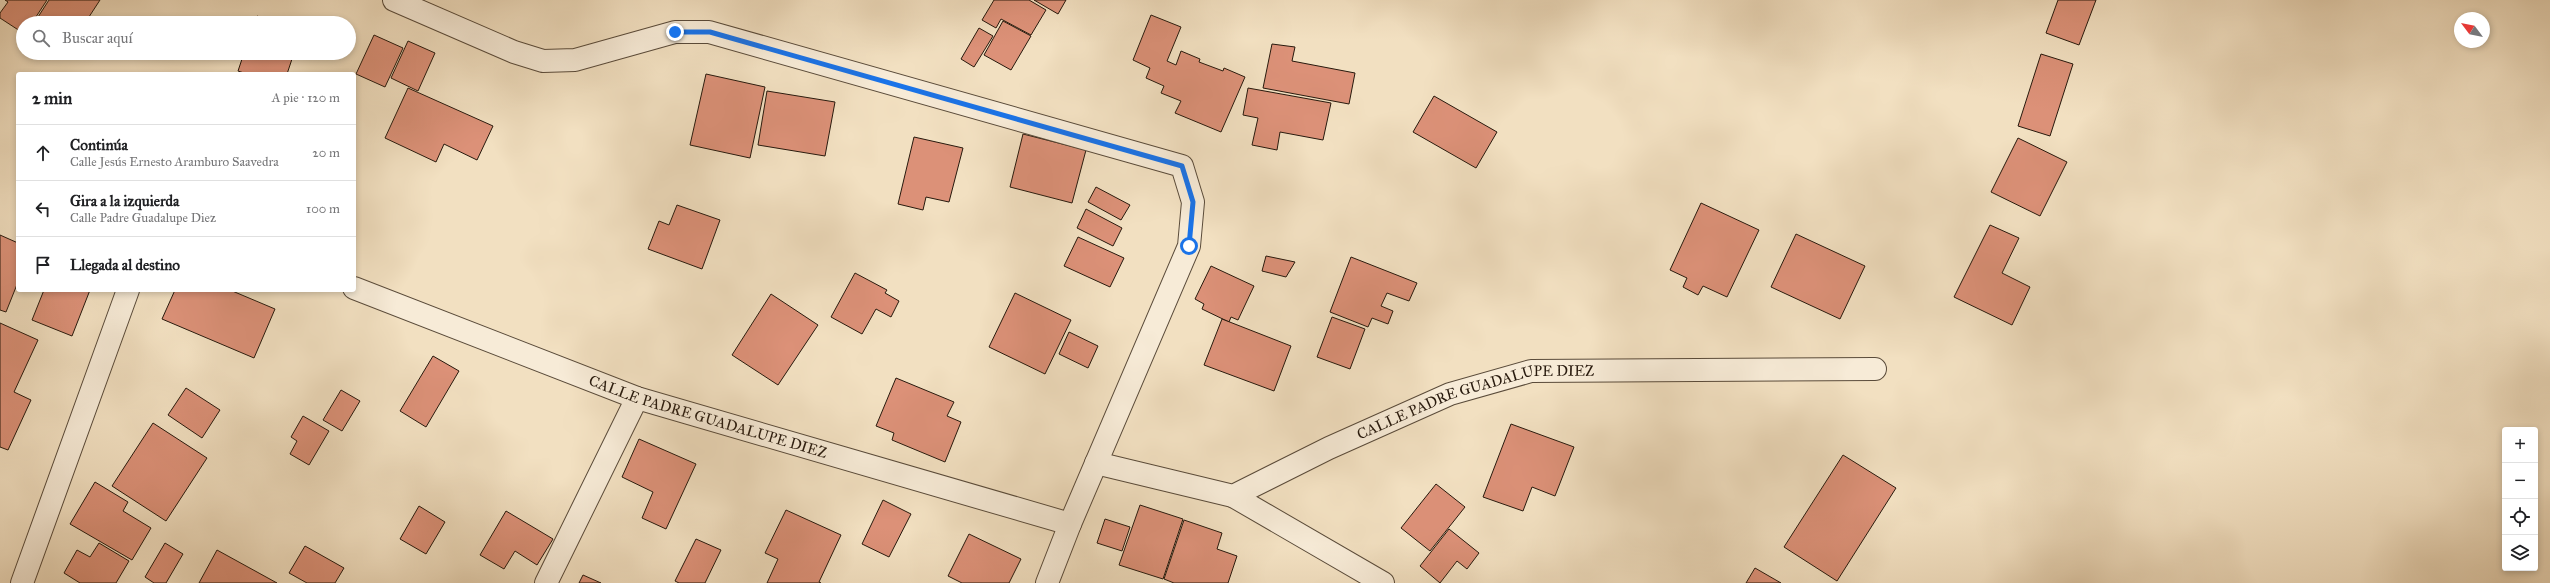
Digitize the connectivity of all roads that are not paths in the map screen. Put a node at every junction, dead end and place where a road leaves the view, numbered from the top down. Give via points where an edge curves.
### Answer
1 (394, 0) edge
2 (356, 289) edge
3 (126, 294) edge
4 (1875, 369) dead end
5 (637, 398) junction
6 (1096, 463) junction
7 (1233, 496) junction
8 (1070, 524) junction
9 (22, 583) edge
10 (546, 583) edge
11 (1047, 583) edge
12 (1382, 583) edge

1 - 6 street via 514,52 543,61 575,60 675,32 710,32 1182,166 1193,202 1189,246
2 - 5 street, CALLE PADRE GUADALUPE DIEZ
3 - 9 street
4 - 7 street, CALLE PADRE GUADALUPE DIEZ via 1531,371 1450,394 1329,448
5 - 8 street, CALLE PADRE GUADALUPE DIEZ
5 - 10 street
6 - 7 street
6 - 8 street
7 - 12 street
8 - 11 street

